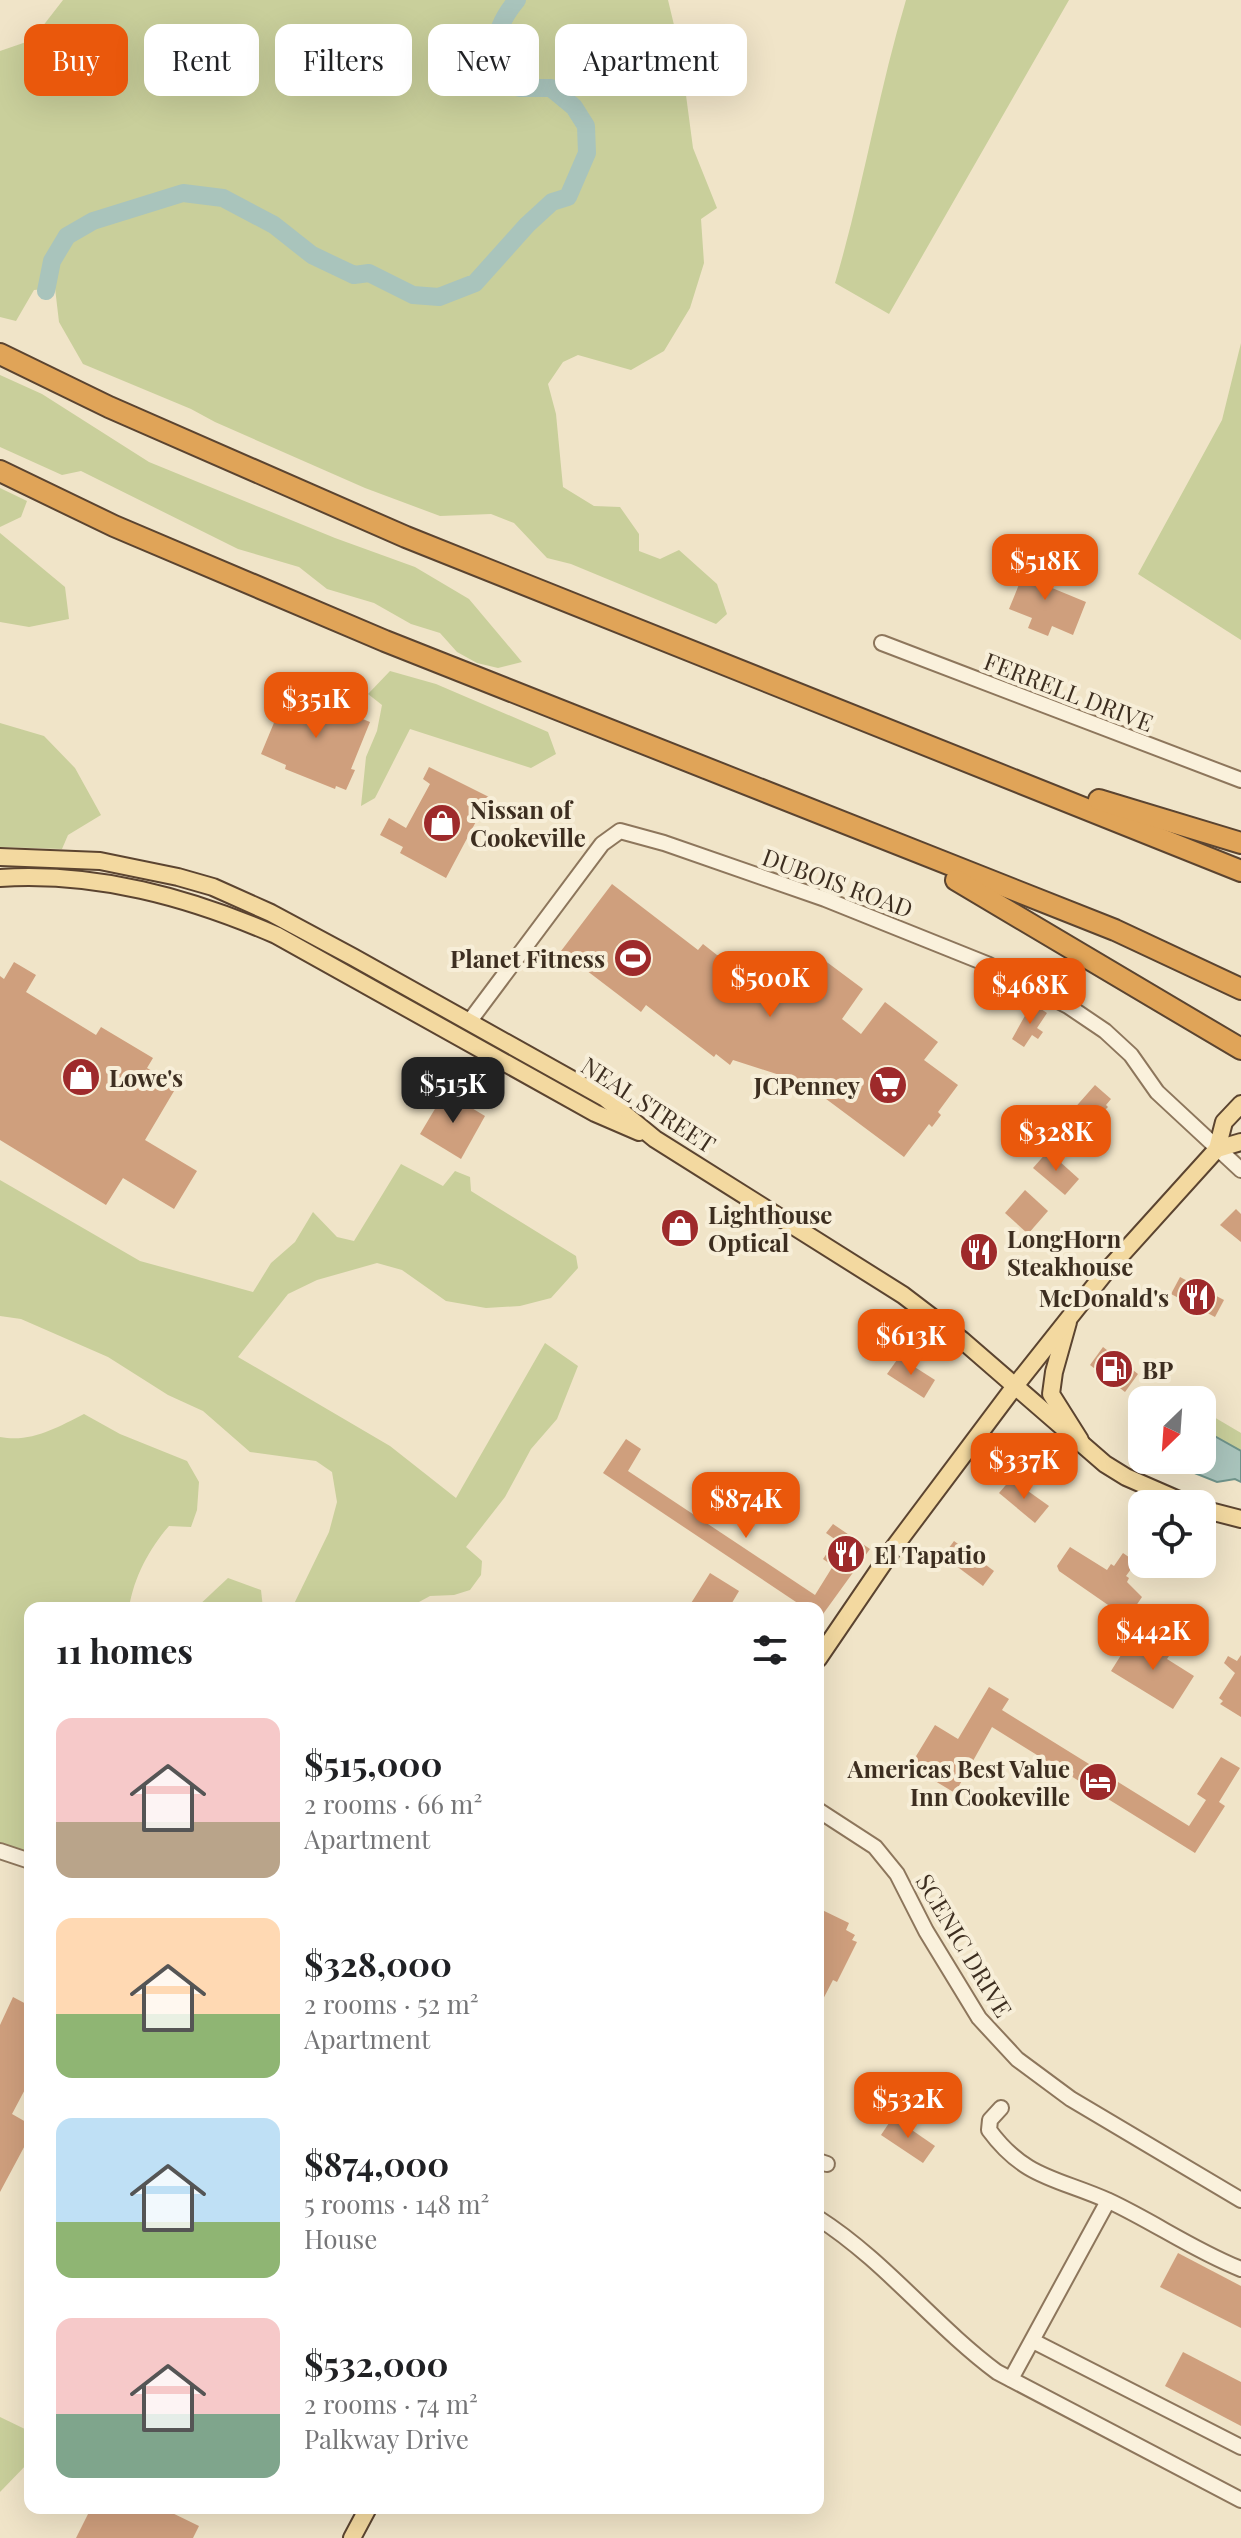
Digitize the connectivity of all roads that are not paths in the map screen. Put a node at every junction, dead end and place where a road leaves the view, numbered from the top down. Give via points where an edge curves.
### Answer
1 (0, 354) edge
2 (0, 471) edge
3 (882, 643) dead end
4 (949, 752) junction
5 (1241, 780) edge
6 (874, 836) junction
7 (1241, 843) edge
8 (0, 857) edge
9 (1241, 871) edge
10 (0, 878) edge
11 (1241, 989) edge
12 (469, 1022) junction
13 (1241, 1049) edge
14 (1241, 1104) edge
15 (655, 1139) junction
16 (1241, 1142) edge
17 (1217, 1149) junction
18 (1241, 1170) edge
19 (1069, 1318) junction
20 (1015, 1386) junction
21 (1085, 1448) junction
22 (1156, 1490) edge
23 (1216, 1513) edge
24 (1241, 1519) edge
25 (824, 1650) edge
26 (824, 1814) edge
27 (0, 1851) edge
28 (24, 1859) edge
29 (1001, 2108) dead end
30 (1241, 2200) edge
31 (1108, 2201) junction
32 (824, 2222) edge
33 (1241, 2269) edge
34 (1033, 2341) junction
35 (1011, 2379) junction
36 (1241, 2447) edge
37 (1241, 2500) edge
38 (365, 2514) edge
39 (352, 2538) edge

1 - 4 highway via 406,537
2 - 6 highway via 114,526 371,635
3 - 5 street, FERRELL DRIVE
4 - 7 highway
4 - 9 highway
6 - 11 highway via 1115,930
6 - 13 highway via 991,898
8 - 12 main road, NEAL STREET via 58,857 143,867 213,887 271,913
10 - 15 main road via 73,878 134,887 186,900 276,935 595,1113
12 - 15 main road, NEAL STREET via 605,1098
12 - 17 street, DUBOIS ROAD via 602,844 620,831 819,896 1010,975 1105,1031 1131,1055 1157,1092
14 - 17 main road via 1224,1122
15 - 20 main road, NEAL STREET via 903,1295
16 - 17 main road
17 - 18 street
17 - 19 main road
19 - 20 main road
19 - 21 main road via 1051,1394
20 - 21 main road, NEAL STREET
20 - 25 main road
21 - 22 main road, NEAL STREET via 1126,1477
23 - 24 main road
26 - 30 street, SCENIC DRIVE via 875,1847 897,1874 979,2018 1017,2059 1071,2099
27 - 28 street
29 - 31 street via 989,2130 1004,2150 1033,2172
31 - 33 street
31 - 34 street
32 - 35 street via 961,2345
34 - 35 street
34 - 36 street
35 - 37 street
38 - 39 main road

